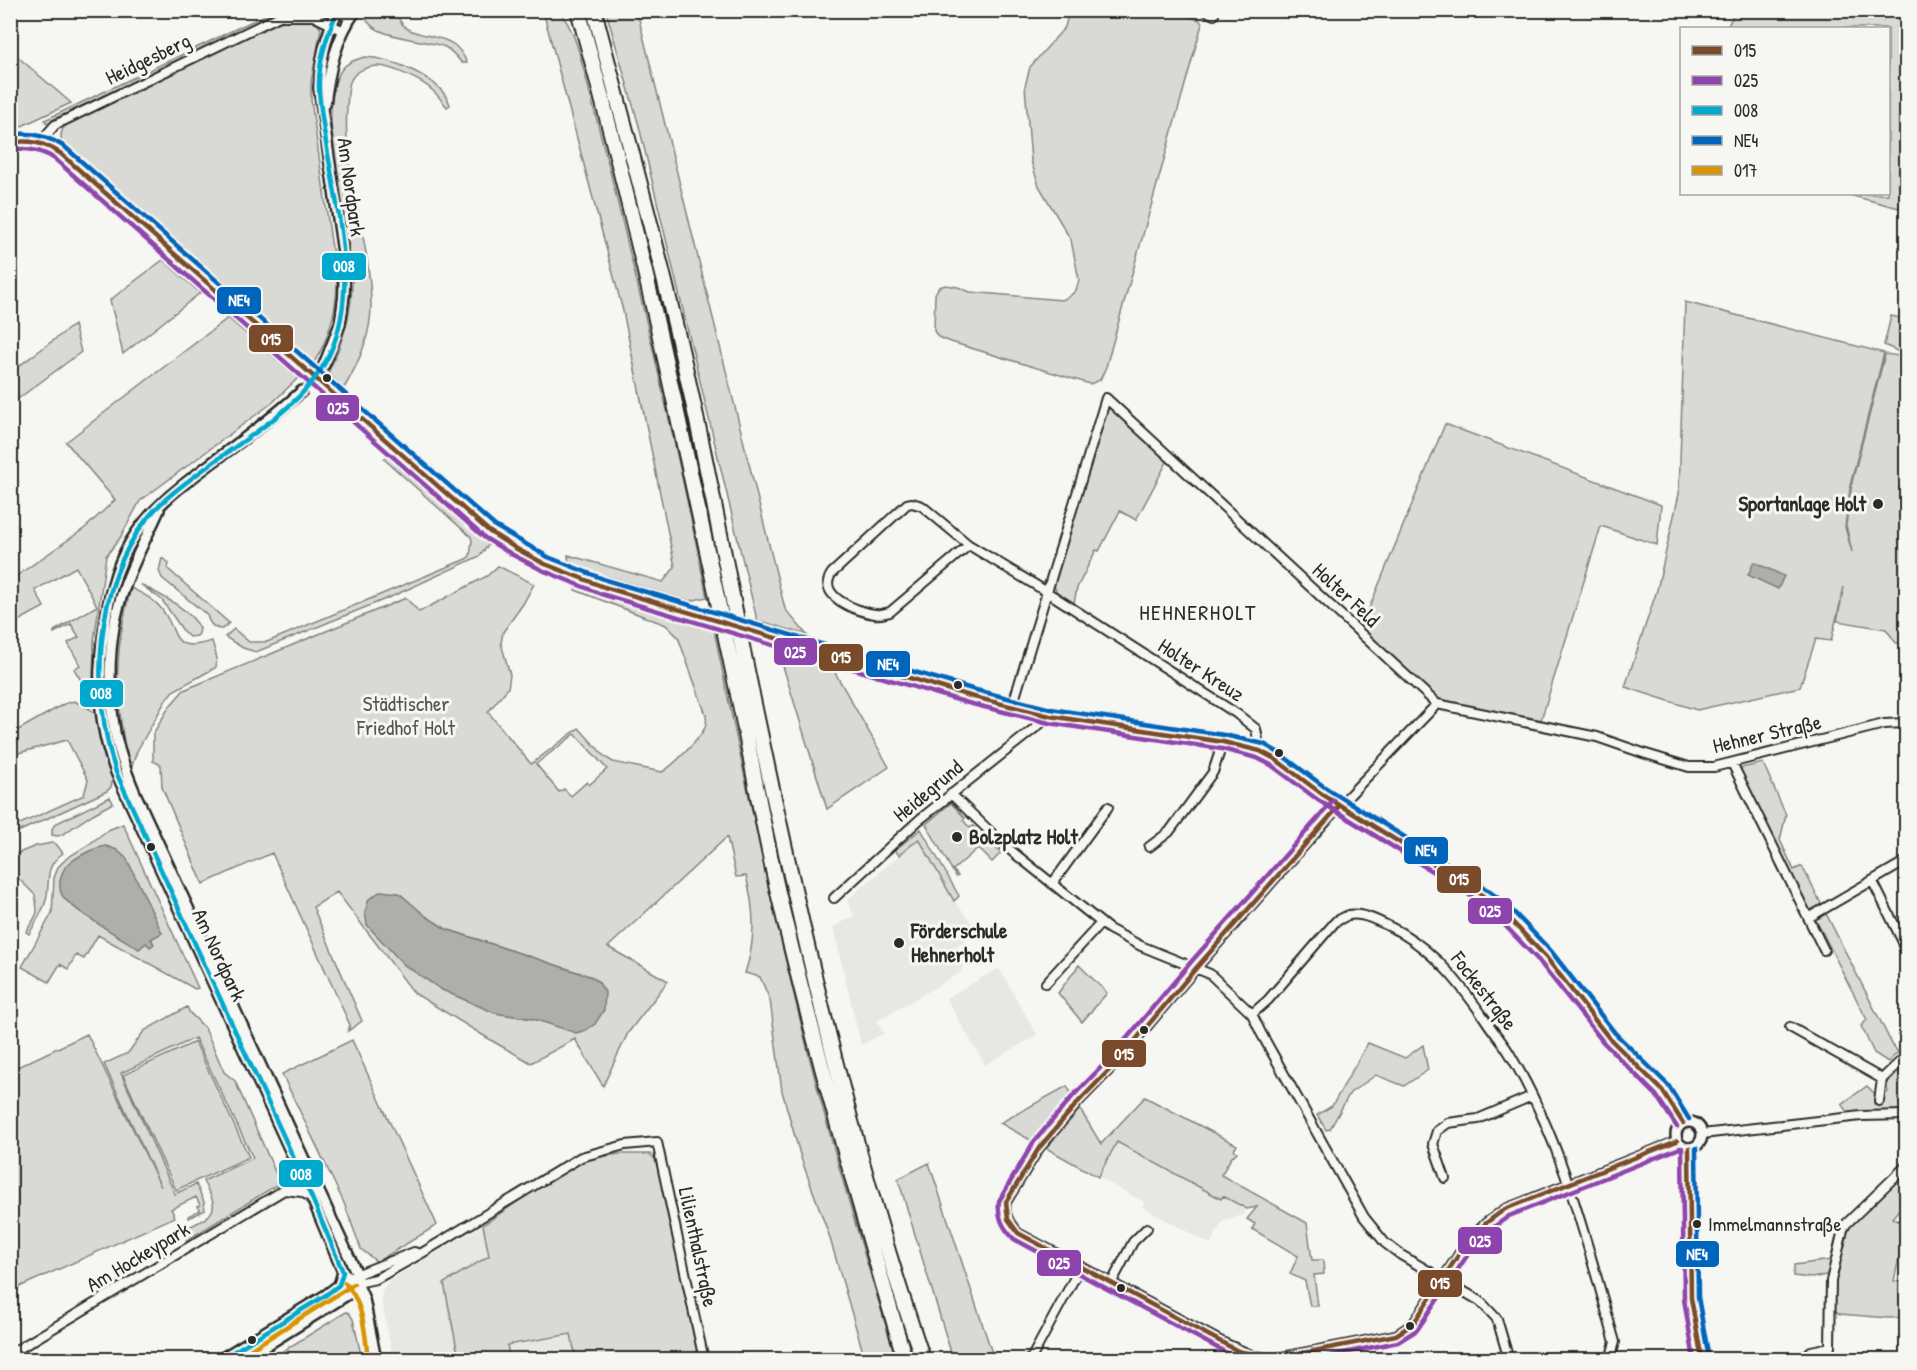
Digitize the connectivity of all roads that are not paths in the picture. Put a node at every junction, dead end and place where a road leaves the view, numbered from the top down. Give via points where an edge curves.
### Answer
1 (292, 10) edge
2 (578, 10) edge
3 (594, 10) edge
4 (1205, 10) edge
5 (336, 11) edge
6 (353, 14) edge
7 (1215, 15) dead end
8 (279, 16) junction
9 (331, 25) junction
10 (344, 31) junction
11 (323, 118) junction
12 (40, 142) junction
13 (10, 143) edge
14 (324, 365) tunnel mouth
15 (302, 391) tunnel mouth
16 (161, 505) junction
17 (969, 545) junction
18 (1047, 592) junction
19 (1437, 704) junction
20 (1012, 707) junction
21 (1050, 716) junction
22 (1906, 723) edge
23 (1223, 742) junction
24 (1260, 751) junction
25 (1732, 764) junction
26 (951, 794) junction
27 (1340, 805) junction
28 (1108, 807) dead end
29 (1149, 847) dead end
30 (1906, 862) edge
31 (1873, 882) junction
32 (1052, 884) junction
33 (834, 898) dead end
34 (1808, 918) junction
35 (1101, 923) junction
36 (1906, 948) edge
37 (1824, 950) dead end
38 (1197, 967) junction
39 (1046, 983) dead end
40 (1252, 1014) junction
41 (1790, 1027) dead end
42 (1906, 1056) edge
43 (1882, 1079) junction
44 (1532, 1096) junction
45 (1879, 1101) dead end
46 (1906, 1115) edge
47 (1683, 1123) junction
48 (1702, 1134) junction
49 (1677, 1141) junction
50 (1689, 1148) junction
51 (1906, 1166) edge
52 (302, 1175) junction
53 (313, 1178) junction
54 (1445, 1178) dead end
55 (1570, 1183) junction
56 (284, 1190) junction
57 (312, 1198) junction
58 (1147, 1228) dead end
59 (422, 1253) junction
60 (1081, 1266) junction
61 (352, 1277) junction
62 (376, 1279) junction
63 (1442, 1280) junction
64 (1112, 1282) junction
65 (364, 1299) junction
66 (1224, 1343) junction
67 (10, 1354) edge
68 (1611, 1356) dead end
69 (219, 1359) edge
70 (243, 1359) edge
71 (376, 1359) edge
72 (704, 1359) edge
73 (905, 1359) edge
74 (923, 1359) edge
75 (1028, 1359) edge
76 (1218, 1359) edge
77 (1509, 1359) edge
78 (1702, 1359) edge
79 (1802, 1359) edge

1 - 8 street, Heidgesberg
2 - 73 highway via 634,224 777,887
3 - 74 highway via 690,388 765,754 828,1033
4 - 7 street
5 - 6 street
5 - 9 street, Am Nordpark
6 - 10 street, Am Nordpark
8 - 9 street, Heidgesberg via 313,16
8 - 12 street, Heidgesberg via 55,125
9 - 10 street, Heidgesberg
9 - 11 street, Am Nordpark via 320,66
10 - 11 street, Am Nordpark via 331,67
11 - 14 street, Am Nordpark via 344,260 340,324
12 - 13 street
12 - 20 street, bridge via 60,153 490,532 521,552 561,572
15 - 16 street, Am Nordpark
16 - 52 street, Am Nordpark via 130,542 111,590 100,655 100,698 106,737 116,772
16 - 53 street, Am Nordpark via 125,584 115,622 111,655 116,733 135,793
17 - 17 street, Holter Kreuz via 922,506 907,504 832,573 827,587 848,607 878,615 890,612
17 - 18 street, Holter Kreuz
18 - 19 street, Holter Feld via 1106,398
18 - 20 street
18 - 24 street, Holter Kreuz via 1238,714 1256,729
19 - 25 street, Hehner Straße via 1602,739 1689,767
19 - 27 street
20 - 21 street
21 - 23 street
21 - 26 street, Heidegrund
22 - 25 street, Hehner Straße via 1884,724
23 - 24 street
23 - 29 street via 1213,772 1169,832
24 - 27 street
25 - 34 street
26 - 32 street
26 - 33 street, Heidegrund
27 - 38 street
27 - 47 street via 1500,909 1545,956 1609,1038 1662,1090
28 - 32 street
30 - 31 street
31 - 34 street
31 - 36 street
32 - 35 street
34 - 37 street
35 - 38 street via 1141,946
35 - 39 street
38 - 40 street via 1210,974
38 - 60 street via 1039,1148 1006,1202 1006,1218 1018,1233
40 - 44 street, Fockestraße via 1336,921 1348,915 1363,917 1409,938 1458,981 1511,1056
40 - 63 street via 1364,1216 1385,1243
41 - 43 street
42 - 43 street
43 - 45 street
44 - 54 street via 1478,1119 1448,1123 1437,1131 1433,1144
44 - 55 street, Fockestraße
46 - 48 street via 1862,1116
47 - 48 street via 1695,1124
47 - 49 street via 1676,1131
48 - 50 street via 1698,1144
49 - 50 street
49 - 55 street
50 - 78 street via 1691,1298
51 - 79 street via 1846,1224 1831,1281 1830,1347
52 - 53 street
52 - 56 street, Am Hockeypark
52 - 57 street, Am Nordpark
53 - 61 street, Am Nordpark
55 - 63 street via 1505,1209 1486,1223 1465,1245
55 - 68 street, Fockestraße via 1615,1342
56 - 57 street via 302,1192
56 - 67 street, Am Hockeypark
57 - 61 street, Am Nordpark
58 - 64 street via 1133,1242
59 - 61 street via 414,1252
59 - 62 street
59 - 72 street, Lilienthalstraße via 581,1157 625,1145 657,1142
60 - 64 street
60 - 75 street
61 - 62 street
61 - 65 street
61 - 69 street
61 - 70 street via 350,1293
62 - 65 street via 366,1288
63 - 66 street via 1413,1324 1396,1335 1272,1359
63 - 77 street via 1480,1301 1497,1319
64 - 66 street
65 - 71 street
66 - 76 street

